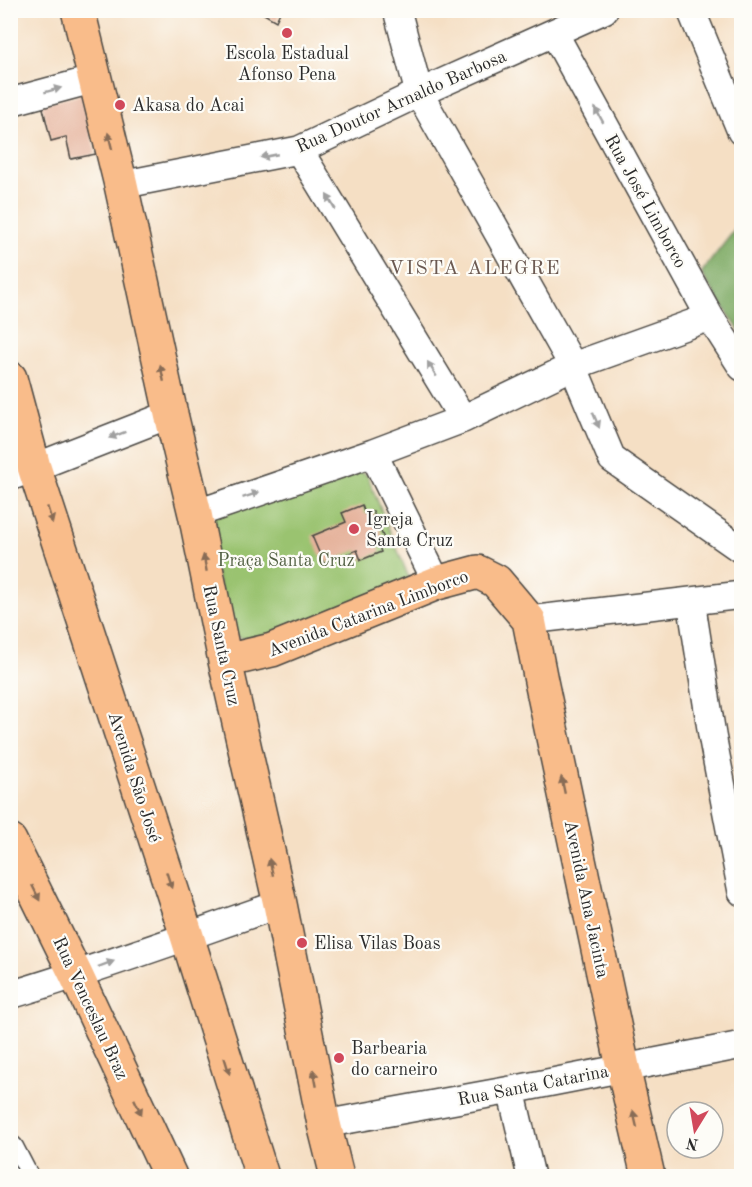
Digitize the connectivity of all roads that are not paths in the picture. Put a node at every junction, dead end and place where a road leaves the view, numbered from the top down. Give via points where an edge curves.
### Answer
1 (78, 10) edge
2 (397, 10) edge
3 (604, 10) edge
4 (691, 10) edge
5 (554, 33) junction
6 (95, 79) junction
7 (419, 93) junction
8 (10, 102) edge
9 (741, 131) edge
10 (300, 150) junction
11 (121, 185) junction
12 (710, 317) junction
13 (573, 366) junction
14 (741, 367) edge
15 (10, 378) edge
16 (171, 414) junction
17 (463, 419) junction
18 (373, 453) junction
19 (22, 472) edge
20 (195, 514) junction
21 (741, 550) edge
22 (437, 583) junction
23 (741, 595) edge
24 (691, 601) junction
25 (529, 620) junction
26 (225, 661) junction
27 (10, 840) edge
28 (741, 892) edge
29 (280, 904) junction
30 (187, 936) junction
31 (76, 975) junction
32 (10, 995) edge
33 (741, 1045) edge
34 (623, 1067) junction
35 (511, 1090) junction
36 (324, 1124) junction
37 (10, 1149) edge
38 (24, 1176) edge
39 (170, 1176) edge
40 (262, 1176) edge
41 (337, 1176) edge
42 (531, 1176) edge
43 (648, 1176) edge

1 - 6 main road, Rua Santa Cruz
2 - 7 street
3 - 5 street, Rua Doutor Arnaldo Barbosa
4 - 9 street
5 - 7 street, Rua Doutor Arnaldo Barbosa
12 -> 5 street, Rua José Limborco
8 -> 6 street
11 -> 6 main road, Rua Santa Cruz
7 - 10 street, Rua Doutor Arnaldo Barbosa
7 - 13 street
10 -> 11 street, Rua Doutor Arnaldo Barbosa
17 -> 10 street
16 -> 11 main road, Rua Santa Cruz
12 - 13 street
12 - 14 street, Rua José Limborco
13 - 17 street
13 -> 21 street via 612,459
15 - 19 main road, Avenida São José
16 -> 19 street
16 - 20 main road, Rua Santa Cruz
17 - 18 street
20 -> 18 street
18 - 22 street
19 -> 30 main road, Avenida São José
26 -> 20 main road, Rua Santa Cruz
22 - 25 main road, Avenida Catarina Limborco via 481,573 496,581
22 - 26 main road, Avenida Catarina Limborco via 272,650
23 - 24 street
24 - 25 street
24 - 28 street
34 -> 25 main road, Avenida Ana Jacinta
29 -> 26 main road, Rua Santa Cruz
27 -> 31 main road, Rua Venceslau Braz
29 - 30 street
36 -> 29 main road, Rua Santa Cruz
31 -> 30 street
30 -> 40 main road, Avenida São José
31 - 32 street
31 -> 39 main road, Rua Venceslau Braz
33 - 34 street, Rua Santa Catarina
34 - 35 street, Rua Santa Catarina
43 -> 34 main road, Avenida Ana Jacinta
35 - 36 street, Rua Santa Catarina
35 - 42 street
36 - 41 main road, Rua Santa Cruz
37 - 38 street

